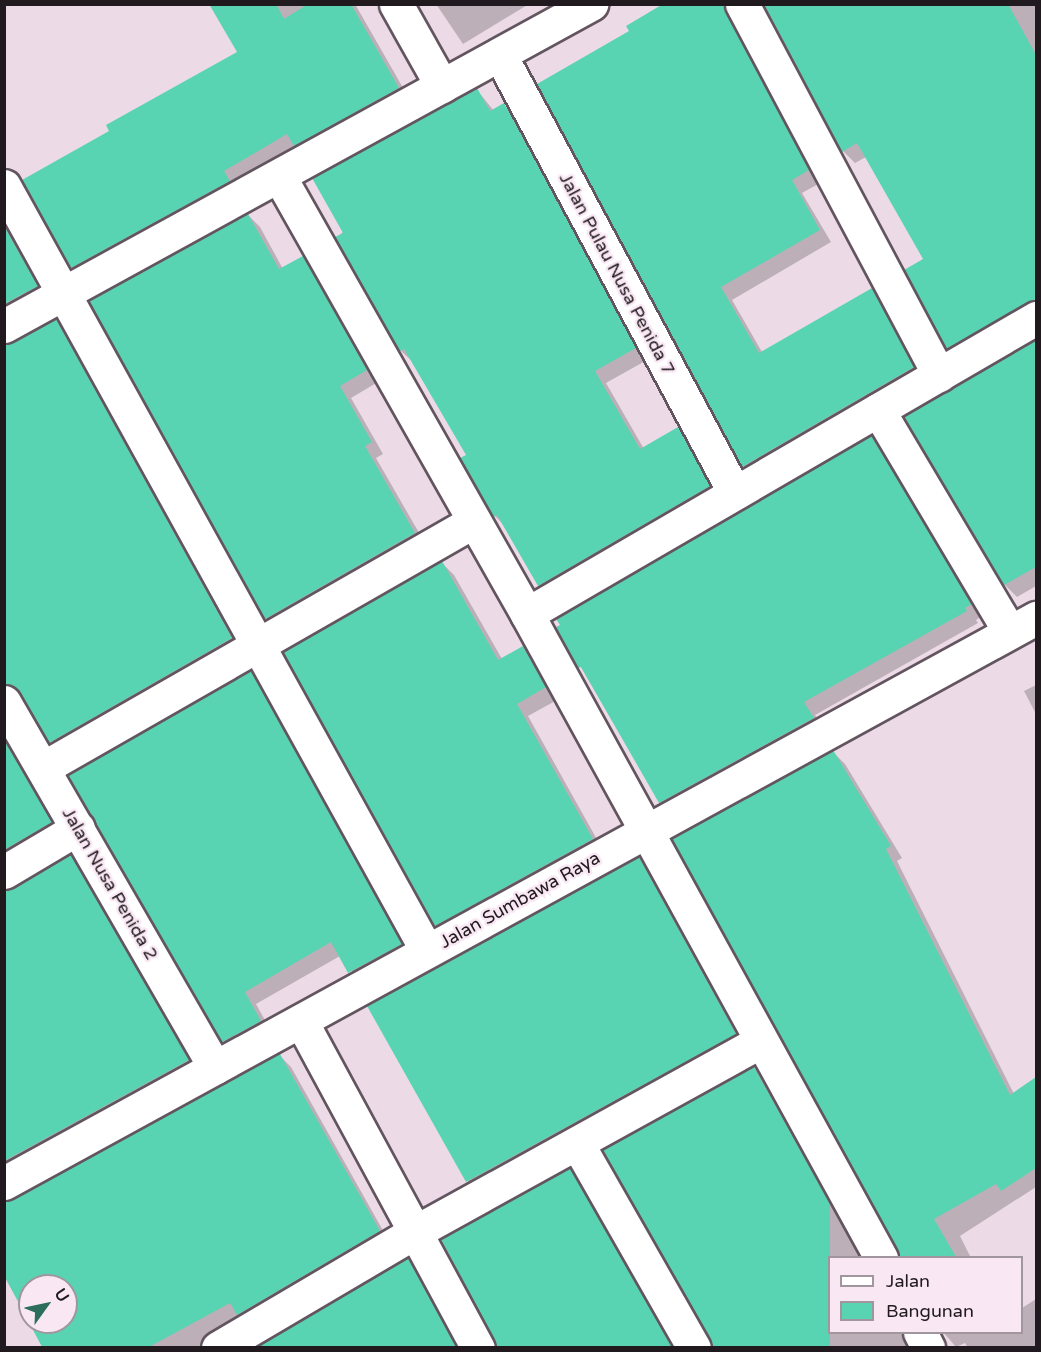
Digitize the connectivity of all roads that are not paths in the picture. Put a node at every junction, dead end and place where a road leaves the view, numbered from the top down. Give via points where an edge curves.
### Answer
1 (396, 4) edge
2 (591, 4) edge
3 (742, 4) edge
4 (500, 55) junction
5 (442, 86) junction
6 (279, 176) junction
7 (4, 186) edge
8 (64, 294) junction
9 (1036, 318) edge
10 (4, 327) edge
11 (939, 375) junction
12 (878, 410) junction
13 (735, 493) junction
14 (472, 522) junction
15 (526, 614) junction
16 (1023, 625) edge
17 (259, 647) junction
18 (4, 702) edge
19 (43, 768) junction
20 (78, 828) junction
21 (645, 832) junction
22 (4, 872) edge
23 (427, 951) junction
24 (301, 1021) junction
25 (760, 1042) junction
26 (215, 1068) junction
27 (577, 1143) junction
28 (4, 1183) edge
29 (417, 1231) junction
30 (879, 1256) edge
31 (230, 1345) edge
32 (478, 1347) edge
33 (694, 1347) edge

1 - 5 street
2 - 4 street
3 - 11 street
4 - 5 street
4 - 13 street, Jalan Pulau Nusa Penida 7
5 - 6 street
6 - 8 street
6 - 14 street
7 - 8 street
8 - 10 street
8 - 17 street
9 - 11 street
11 - 12 street
12 - 13 street
12 - 16 street
13 - 15 street
14 - 15 street
14 - 17 street
15 - 21 street
16 - 21 street, Jalan Sumbawa Raya
17 - 19 street
17 - 23 street
18 - 19 street, Jalan Nusa Penida 2
19 - 20 street, Jalan Nusa Penida 2
20 - 22 street
20 - 26 street, Jalan Nusa Penida 2
21 - 23 street, Jalan Sumbawa Raya
21 - 25 street
23 - 24 street, Jalan Sumbawa Raya
24 - 26 street, Jalan Sumbawa Raya
24 - 29 street
25 - 27 street
25 - 30 street
26 - 28 street, Jalan Sumbawa Raya
27 - 29 street
27 - 33 street
29 - 31 street
29 - 32 street

